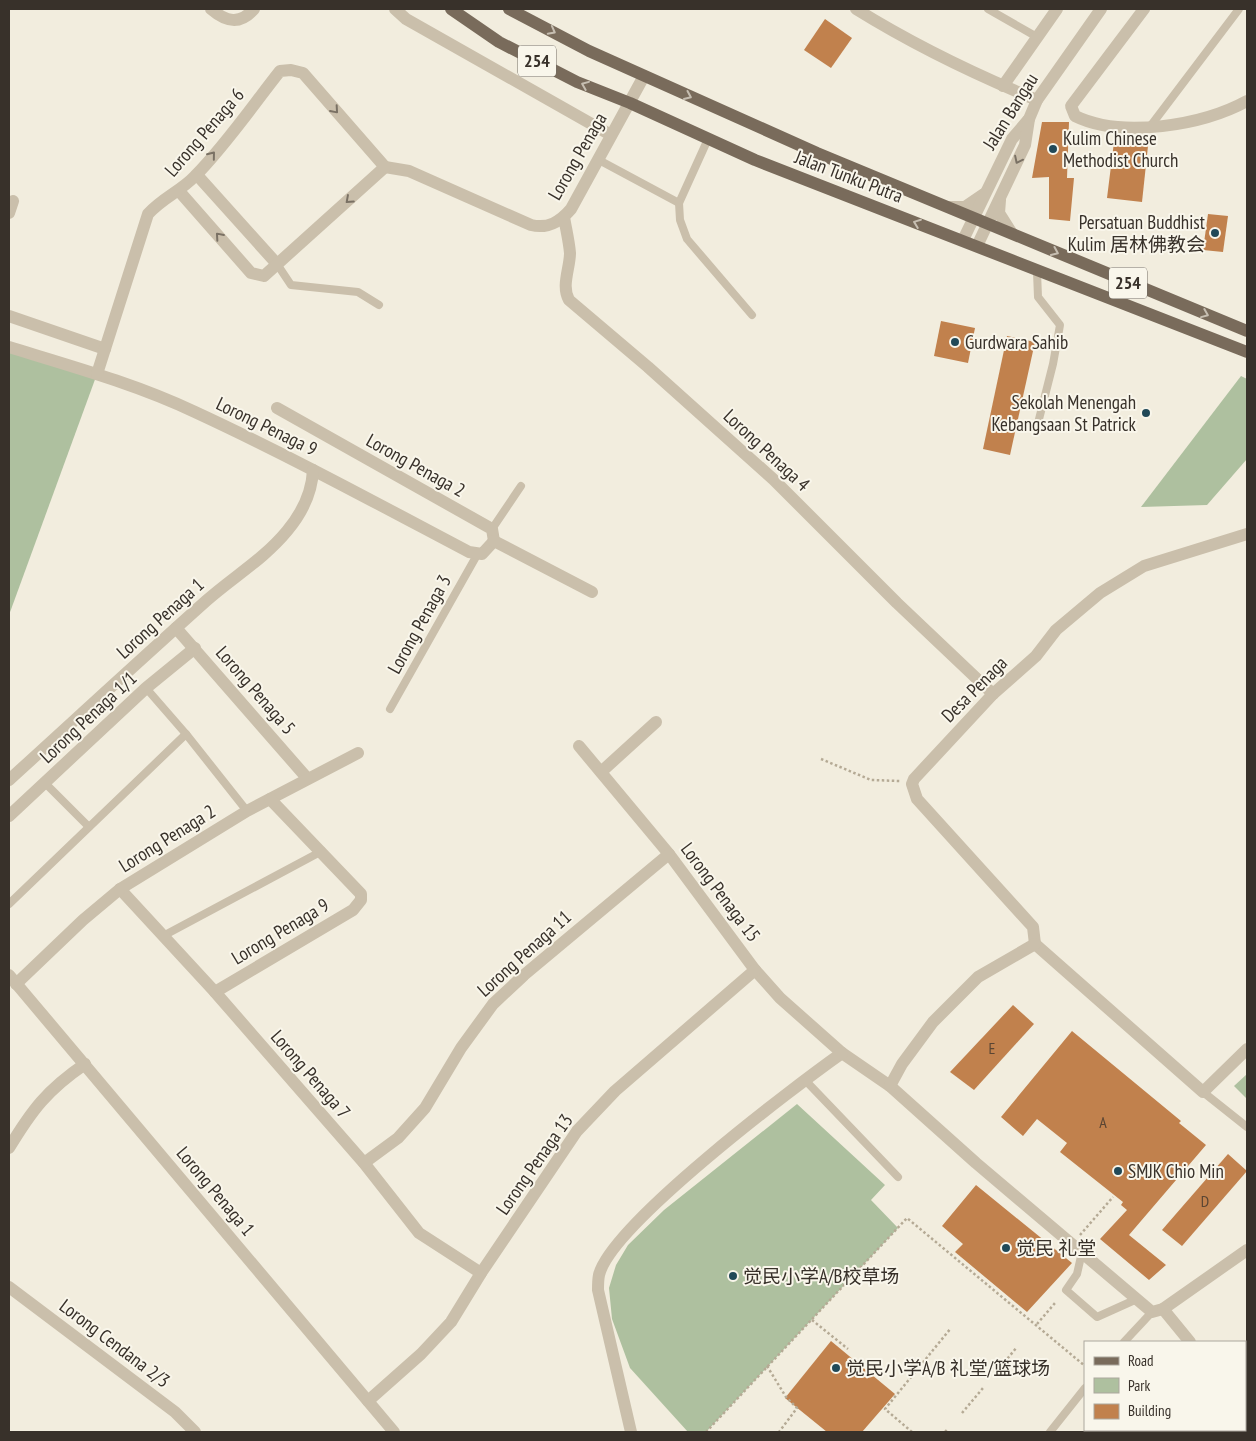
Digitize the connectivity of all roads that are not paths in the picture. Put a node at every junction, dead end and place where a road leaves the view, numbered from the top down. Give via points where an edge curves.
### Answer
1 (211, 9) edge
2 (254, 9) edge
3 (395, 9) edge
4 (451, 9) edge
5 (509, 9) edge
6 (856, 9) edge
7 (988, 9) edge
8 (1057, 9) edge
9 (1101, 9) edge
10 (1144, 9) edge
11 (1239, 9) edge
12 (1037, 37) junction
13 (644, 76) junction
14 (1003, 86) junction
15 (1038, 100) junction
16 (1247, 101) edge
17 (630, 103) junction
18 (1028, 119) junction
19 (1149, 128) junction
20 (611, 135) junction
21 (708, 139) junction
22 (597, 159) junction
23 (385, 167) junction
24 (196, 175) junction
25 (179, 191) junction
26 (986, 192) junction
27 (1000, 198) junction
28 (679, 203) junction
29 (950, 207) junction
30 (974, 216) junction
31 (564, 217) junction
32 (988, 223) junction
33 (1010, 232) junction
34 (963, 240) junction
35 (977, 246) junction
36 (277, 264) junction
37 (1037, 272) junction
38 (379, 306) dead end
39 (752, 315) dead end
40 (9, 316) edge
41 (1247, 331) edge
42 (9, 347) edge
43 (105, 349) junction
44 (1247, 352) edge
45 (97, 374) junction
46 (277, 408) dead end
47 (1036, 431) dead end
48 (313, 470) junction
49 (521, 486) dead end
50 (1247, 534) edge
51 (493, 535) junction
52 (477, 555) junction
53 (592, 592) dead end
54 (176, 628) junction
55 (195, 648) junction
56 (146, 688) junction
57 (993, 694) junction
58 (390, 709) dead end
59 (656, 722) dead end
60 (186, 734) junction
61 (579, 746) dead end
62 (358, 753) dead end
63 (601, 772) junction
64 (308, 778) junction
65 (9, 780) edge
66 (45, 783) junction
67 (270, 799) junction
68 (247, 811) junction
69 (9, 816) edge
70 (89, 827) junction
71 (322, 852) junction
72 (669, 854) junction
73 (120, 889) junction
74 (9, 904) edge
75 (163, 936) junction
76 (1035, 944) junction
77 (756, 970) junction
78 (12, 980) edge
79 (214, 992) junction
80 (1247, 1049) edge
81 (842, 1053) junction
82 (85, 1064) junction
83 (805, 1080) junction
84 (890, 1086) junction
85 (1203, 1092) junction
86 (1247, 1127) edge
87 (9, 1148) edge
88 (364, 1163) junction
89 (898, 1177) dead end
90 (1084, 1246) junction
91 (1247, 1250) edge
92 (481, 1273) junction
93 (9, 1286) edge
94 (1137, 1299) junction
95 (1158, 1310) junction
96 (1125, 1341) edge
97 (1189, 1341) edge
98 (1084, 1389) edge
99 (368, 1401) junction
100 (195, 1432) edge
101 (394, 1432) edge
102 (631, 1432) edge
103 (1050, 1432) edge

1 - 2 street via 222,19 234,21
3 - 20 street via 406,19
17 -> 4 main road, Jalan Tunku Putra / 254 via 577,82 499,42
5 -> 13 main road, Jalan Tunku Putra / 254
6 - 14 street via 901,37
7 - 12 lane
8 - 12 street
9 - 15 street, Jalan Bangau
10 - 19 street via 1071,106 1075,116 1091,124
11 - 19 lane
12 - 14 street
13 - 17 street, Lorong Penaga
13 -> 29 main road, Jalan Tunku Putra / 254 via 817,153
14 - 15 street
15 - 18 street, Jalan Bangau
16 - 19 street via 1230,110
17 - 20 street, Lorong Penaga
17 - 21 main road, Jalan Tunku Putra / 254
18 - 26 street, Jalan Bangau via 1012,139
18 -> 27 street via 1025,145
20 - 22 street, Lorong Penaga
21 - 28 lane
34 -> 21 main road, Jalan Tunku Putra / 254
22 - 28 lane
22 - 31 street, Lorong Penaga
24 -> 23 street, Lorong Penaga 6 via 280,72 291,70 303,73
23 - 31 street, Lorong Penaga via 410,171 531,225 548,226
23 -> 36 street
24 - 25 street, Lorong Penaga 6
24 - 36 street
36 -> 25 street via 264,276 251,273
25 - 43 street, Lorong Penaga 6 via 160,200 148,214
26 - 29 street via 965,207
26 - 30 street, Jalan Bangau
27 - 32 street
27 - 33 street via 999,213
28 - 39 lane via 680,220 687,239
29 - 30 main road, Jalan Tunku Putra / 254
30 - 32 main road, Jalan Tunku Putra / 254
30 - 34 street, Jalan Bangau
31 - 57 street, Lorong Penaga 4 via 570,254 566,285 569,300 773,480
32 - 33 main road, Jalan Tunku Putra / 254
32 - 35 street
33 -> 41 main road, Jalan Tunku Putra / 254
34 - 35 main road, Jalan Tunku Putra / 254
35 - 37 main road, Jalan Tunku Putra / 254
36 - 38 lane via 291,285 358,292
37 - 44 main road, Jalan Tunku Putra / 254
37 - 47 lane via 1038,298 1060,325 1054,364
40 - 43 street
42 - 45 street, Lorong Penaga 9
43 - 45 street, Lorong Penaga 6
45 - 48 street, Lorong Penaga 9 via 194,411
46 - 51 street, Lorong Penaga 2
48 - 52 street, Lorong Penaga 9
48 - 54 street, Lorong Penaga 1 via 306,503 287,531 261,558
49 - 51 lane
50 - 57 street, Desa Penaga via 1144,566 1100,593 1056,630 1036,656
51 - 52 street via 487,550
51 - 53 street, Lorong Penaga 2
52 - 58 lane, Lorong Penaga 3
54 - 55 street, Lorong Penaga 5
54 - 65 street, Lorong Penaga 1
55 - 56 street, Lorong Penaga 1/1
55 - 64 street, Lorong Penaga 5
56 - 60 lane
56 - 66 street, Lorong Penaga 1/1
57 - 76 street, Desa Penaga via 912,784 917,799 1033,927
59 - 63 street
60 - 68 lane
60 - 70 lane
61 - 63 street, Lorong Penaga 15
62 - 64 street, Lorong Penaga 2
63 - 72 street, Lorong Penaga 15
64 - 67 street, Lorong Penaga 2
66 - 69 street, Lorong Penaga 1/1
66 - 70 lane
67 - 68 street, Lorong Penaga 2
67 - 71 street
68 - 73 street, Lorong Penaga 2
70 - 74 lane
71 - 75 lane
71 - 79 street, Lorong Penaga 9 via 361,894 361,900 353,910
72 - 77 street, Lorong Penaga 15
72 - 88 street, Lorong Penaga 11 via 493,1004 461,1048 425,1108 398,1138
73 - 75 street, Lorong Penaga 7
73 - 78 street, Lorong Penaga 2
75 - 79 street, Lorong Penaga 7
76 - 84 street via 978,977 933,1022
76 - 85 street
77 - 81 street, Lorong Penaga 15 via 780,998
77 - 92 street, Lorong Penaga 13 via 615,1091 577,1131
78 - 82 street, Lorong Penaga 1
79 - 88 street, Lorong Penaga 7
80 - 85 street
81 - 83 street
81 - 84 street, Lorong Penaga 15
82 - 87 street via 61,1080 39,1102
82 - 99 street, Lorong Penaga 1
83 - 89 lane
83 - 102 street via 663,1197 630,1229 599,1275 598,1290
84 - 90 street, Lorong Penaga 15 via 976,1163
85 - 86 lane
88 - 92 street, Lorong Penaga 7 via 419,1233
90 - 94 street, Lorong Penaga 15
90 - 94 lane via 1077,1274 1066,1290 1072,1296 1097,1316
91 - 95 street
92 - 99 street, Lorong Penaga 13 via 451,1322
93 - 100 street, Lorong Cendana 2/3 via 175,1412
94 - 95 street, Lorong Penaga 15
95 - 96 lane
95 - 97 street, Lorong Penaga 15
98 - 103 lane
99 - 101 street, Lorong Penaga 1

